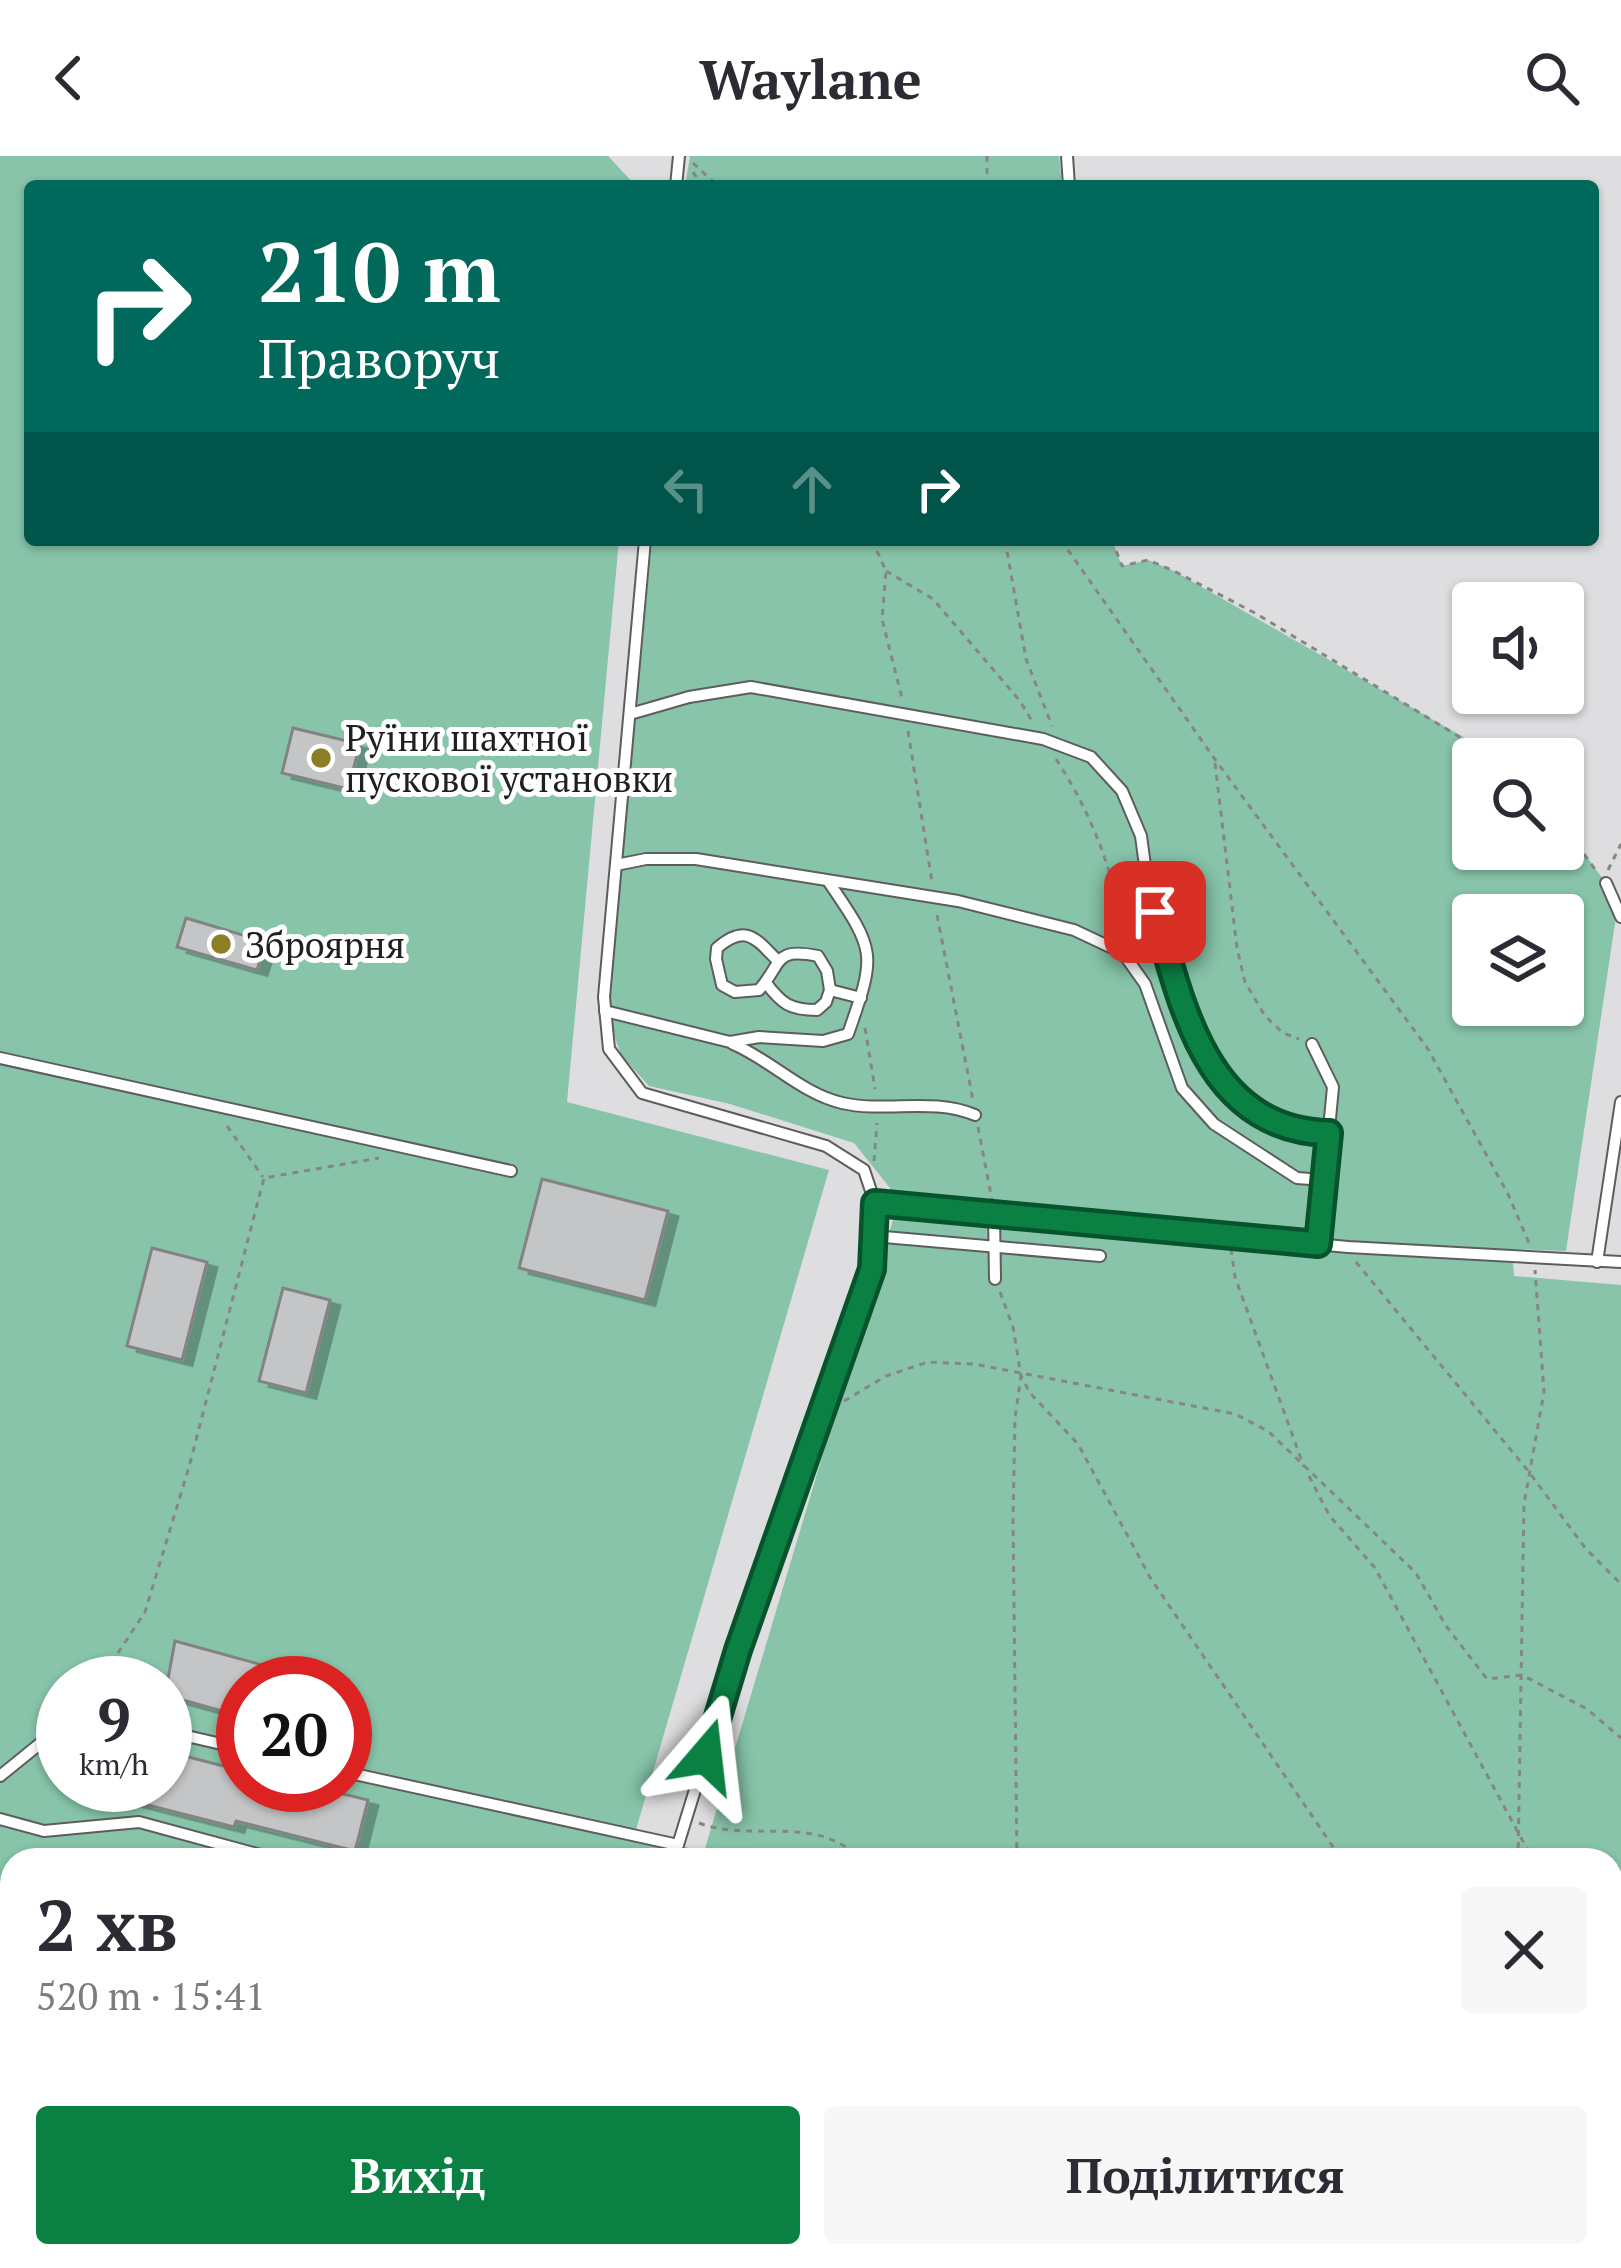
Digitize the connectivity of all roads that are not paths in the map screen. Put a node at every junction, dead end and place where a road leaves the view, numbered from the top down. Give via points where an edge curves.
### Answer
1 (644, 546) edge
2 (630, 714) junction
3 (616, 865) junction
4 (828, 880) junction
5 (1606, 883) road end
6 (1621, 917) edge
7 (776, 959) junction
8 (766, 983) junction
9 (830, 990) junction
10 (860, 1002) junction
11 (605, 1010) junction
12 (730, 1042) junction
13 (1312, 1044) road end
14 (0, 1058) edge
15 (1621, 1102) edge
16 (976, 1115) road end
17 (1620, 1125) edge
18 (1329, 1133) junction
19 (511, 1171) dead end
20 (1324, 1180) junction
21 (875, 1203) junction
22 (994, 1214) junction
23 (873, 1236) junction
24 (1318, 1244) junction
25 (997, 1246) junction
26 (1100, 1256) dead end
27 (1597, 1262) junction
28 (1621, 1262) edge
29 (995, 1280) road end
30 (36, 1747) edge
31 (0, 1776) edge
32 (372, 1778) edge
33 (0, 1819) edge
34 (235, 1848) edge

1 - 2 lane
2 - 3 lane
2 - 18 lane via 752,687 905,712 1090,757 1122,791 1141,836 1180,1002 1224,1087 1265,1117
3 - 4 lane via 696,860
3 - 11 lane
4 - 10 lane via 870,958
4 - 20 lane via 1074,930 1123,953 1192,1100 1255,1154 1298,1178
5 - 6 lane
7 - 8 lane
7 - 8 lane via 752,935 717,948 722,985 746,993
7 - 9 lane via 818,956
8 - 9 lane via 779,1002 804,1010 817,1010
9 - 10 lane
10 - 12 lane via 848,1034 836,1038
11 - 12 lane
11 - 21 lane via 609,1049 642,1093 826,1146 864,1170
12 - 16 lane via 848,1105
13 - 18 lane via 1334,1087
14 - 19 lane
15 - 17 lane
17 - 27 lane
18 - 20 lane
20 - 24 lane
21 - 22 lane
21 - 23 lane
22 - 24 lane
22 - 25 lane
23 - 25 lane
23 - 32 lane via 872,1269 678,1844
24 - 27 lane
25 - 26 lane
25 - 29 lane
27 - 28 lane
30 - 31 lane
33 - 34 lane via 44,1831 139,1822

